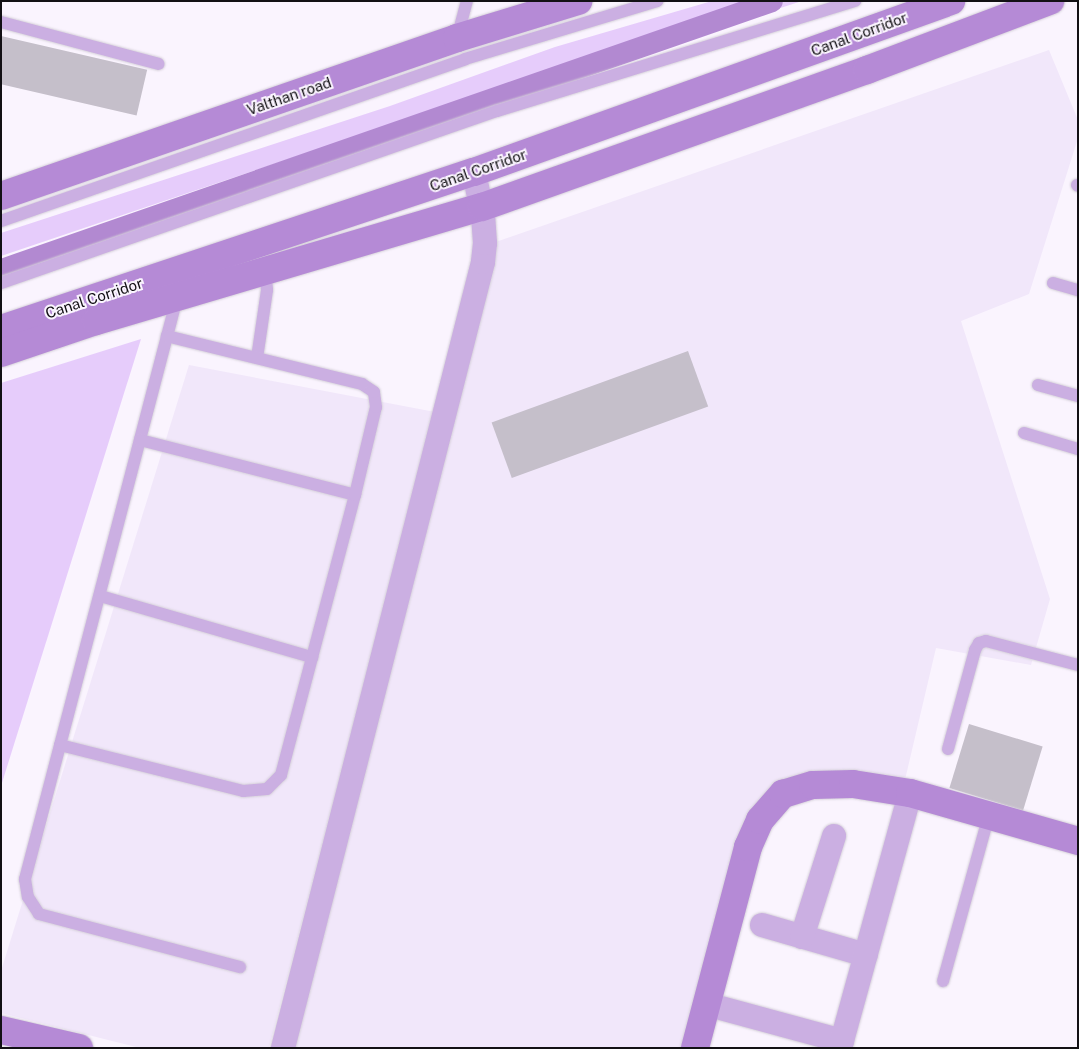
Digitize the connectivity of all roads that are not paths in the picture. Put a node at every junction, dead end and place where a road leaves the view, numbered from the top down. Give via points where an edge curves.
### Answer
1 (467, 1) edge
2 (578, 1) edge
3 (658, 1) edge
4 (855, 1) edge
5 (951, 1) edge
6 (1050, 1) edge
7 (1, 22) edge
8 (457, 38) junction
9 (159, 64) dead end
10 (474, 172) junction
11 (1, 196) edge
12 (482, 207) junction
13 (1, 220) edge
14 (258, 244) junction
15 (265, 271) junction
16 (1, 283) edge
17 (1053, 283) dead end
18 (1078, 290) edge
19 (177, 297) junction
20 (1, 329) edge
21 (167, 336) junction
22 (1, 353) edge
23 (256, 358) junction
24 (1038, 385) dead end
25 (1078, 396) edge
26 (1024, 433) dead end
27 (140, 440) junction
28 (1078, 449) edge
29 (355, 495) junction
30 (100, 596) junction
31 (312, 657) junction
32 (1078, 664) edge
33 (60, 745) junction
34 (948, 749) dead end
35 (910, 793) junction
36 (989, 815) junction
37 (834, 836) dead end
38 (1078, 841) edge
39 (762, 925) dead end
40 (802, 937) junction
41 (866, 955) junction
42 (240, 967) dead end
43 (942, 981) dead end
44 (706, 1004) junction
45 (1, 1031) edge
46 (841, 1044) edge
47 (79, 1048) edge
48 (282, 1048) edge
49 (695, 1048) edge

1 - 8 lane
2 - 8 street, Valthan road
3 - 13 lane via 465,59
4 - 16 lane via 497,111
5 - 10 street, Canal Corridor
6 - 12 street
7 - 9 lane
8 - 11 street, Valthan road
10 - 12 street
10 - 14 street, Canal Corridor
12 - 15 street
12 - 48 street via 483,262
14 - 15 lane
14 - 20 street, Canal Corridor
15 - 19 street
15 - 23 lane via 267,290
17 - 18 lane
19 - 21 lane
19 - 22 street
21 - 23 lane
21 - 27 lane
23 - 29 lane via 362,384 374,392 376,407
24 - 25 lane
26 - 28 lane
27 - 29 lane
27 - 30 lane
29 - 31 lane
30 - 31 lane
30 - 33 lane
31 - 33 lane via 281,775 267,789 244,791
32 - 34 lane via 986,641 979,643
33 - 42 lane via 25,879 28,897 39,914
35 - 36 street
35 - 41 street
35 - 44 street via 853,784 813,785 782,794 760,820 748,847
36 - 38 street
36 - 43 lane
37 - 40 street
39 - 40 street
40 - 41 street
41 - 46 street
44 - 46 street
44 - 49 street
45 - 47 street

